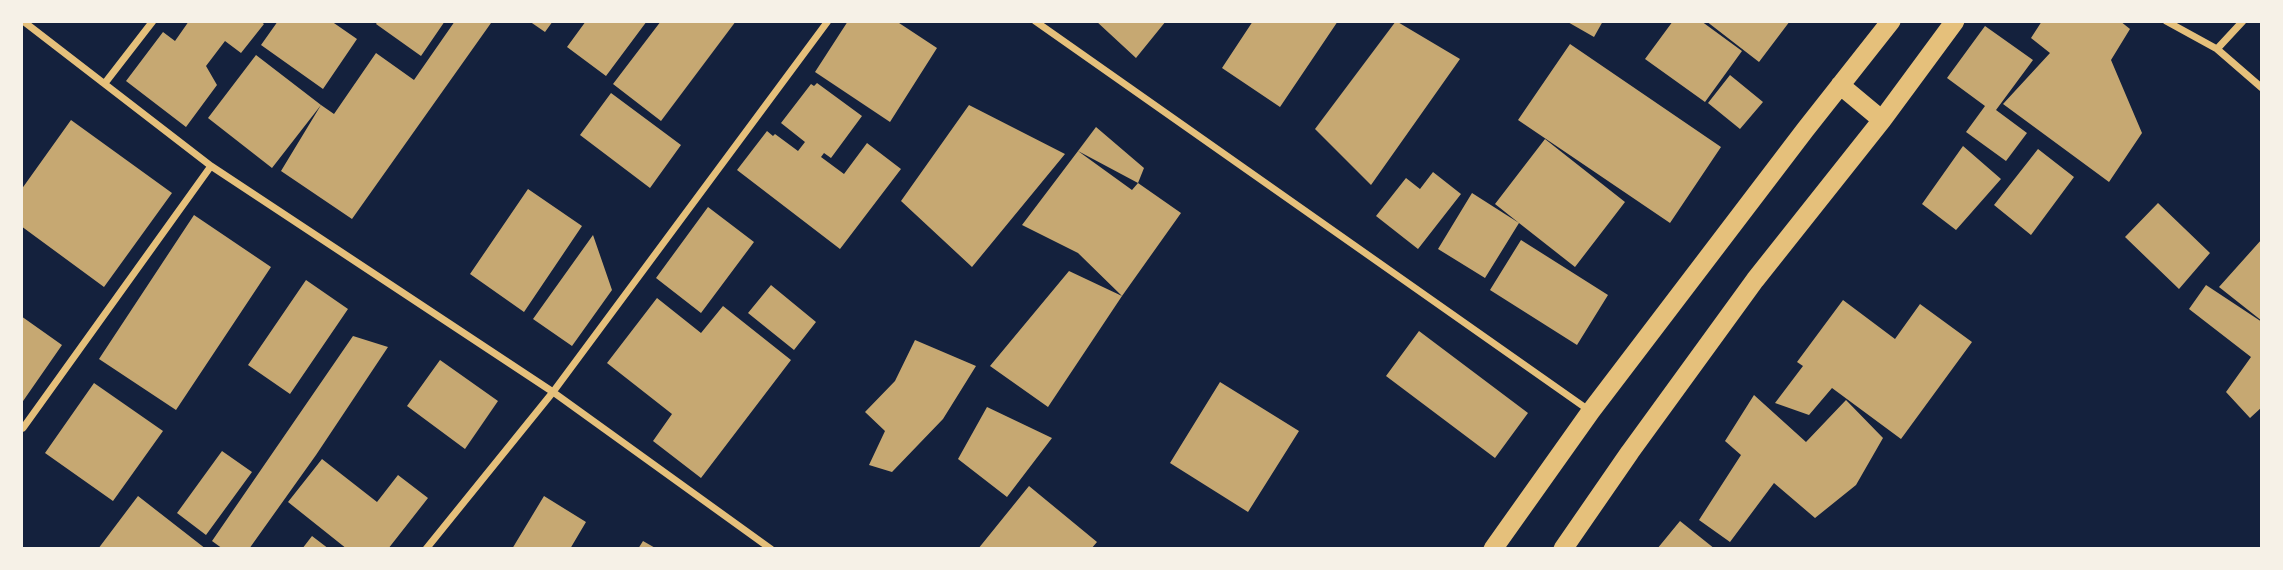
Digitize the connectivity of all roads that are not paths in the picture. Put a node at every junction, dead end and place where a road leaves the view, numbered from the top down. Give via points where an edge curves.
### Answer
1 (23, 21) edge
2 (153, 21) edge
3 (828, 21) edge
4 (1035, 21) edge
5 (1891, 21) edge
6 (1955, 21) edge
7 (2166, 21) edge
8 (2243, 21) edge
9 (2217, 49) junction
10 (105, 83) junction
11 (1840, 85) junction
12 (2262, 88) edge
13 (1882, 120) junction
14 (211, 166) junction
15 (553, 393) junction
16 (1591, 411) junction
17 (23, 428) edge
18 (426, 549) edge
19 (771, 549) edge
20 (1493, 549) edge
21 (1563, 549) edge

1 - 10 street
2 - 10 street
3 - 15 street
4 - 16 street
5 - 11 highway
6 - 13 highway
7 - 9 street
8 - 9 street
9 - 12 street
10 - 14 street
11 - 13 highway
11 - 16 highway
13 - 21 highway via 1755,280
14 - 15 street
14 - 17 street
15 - 18 street
15 - 19 street
16 - 20 highway

